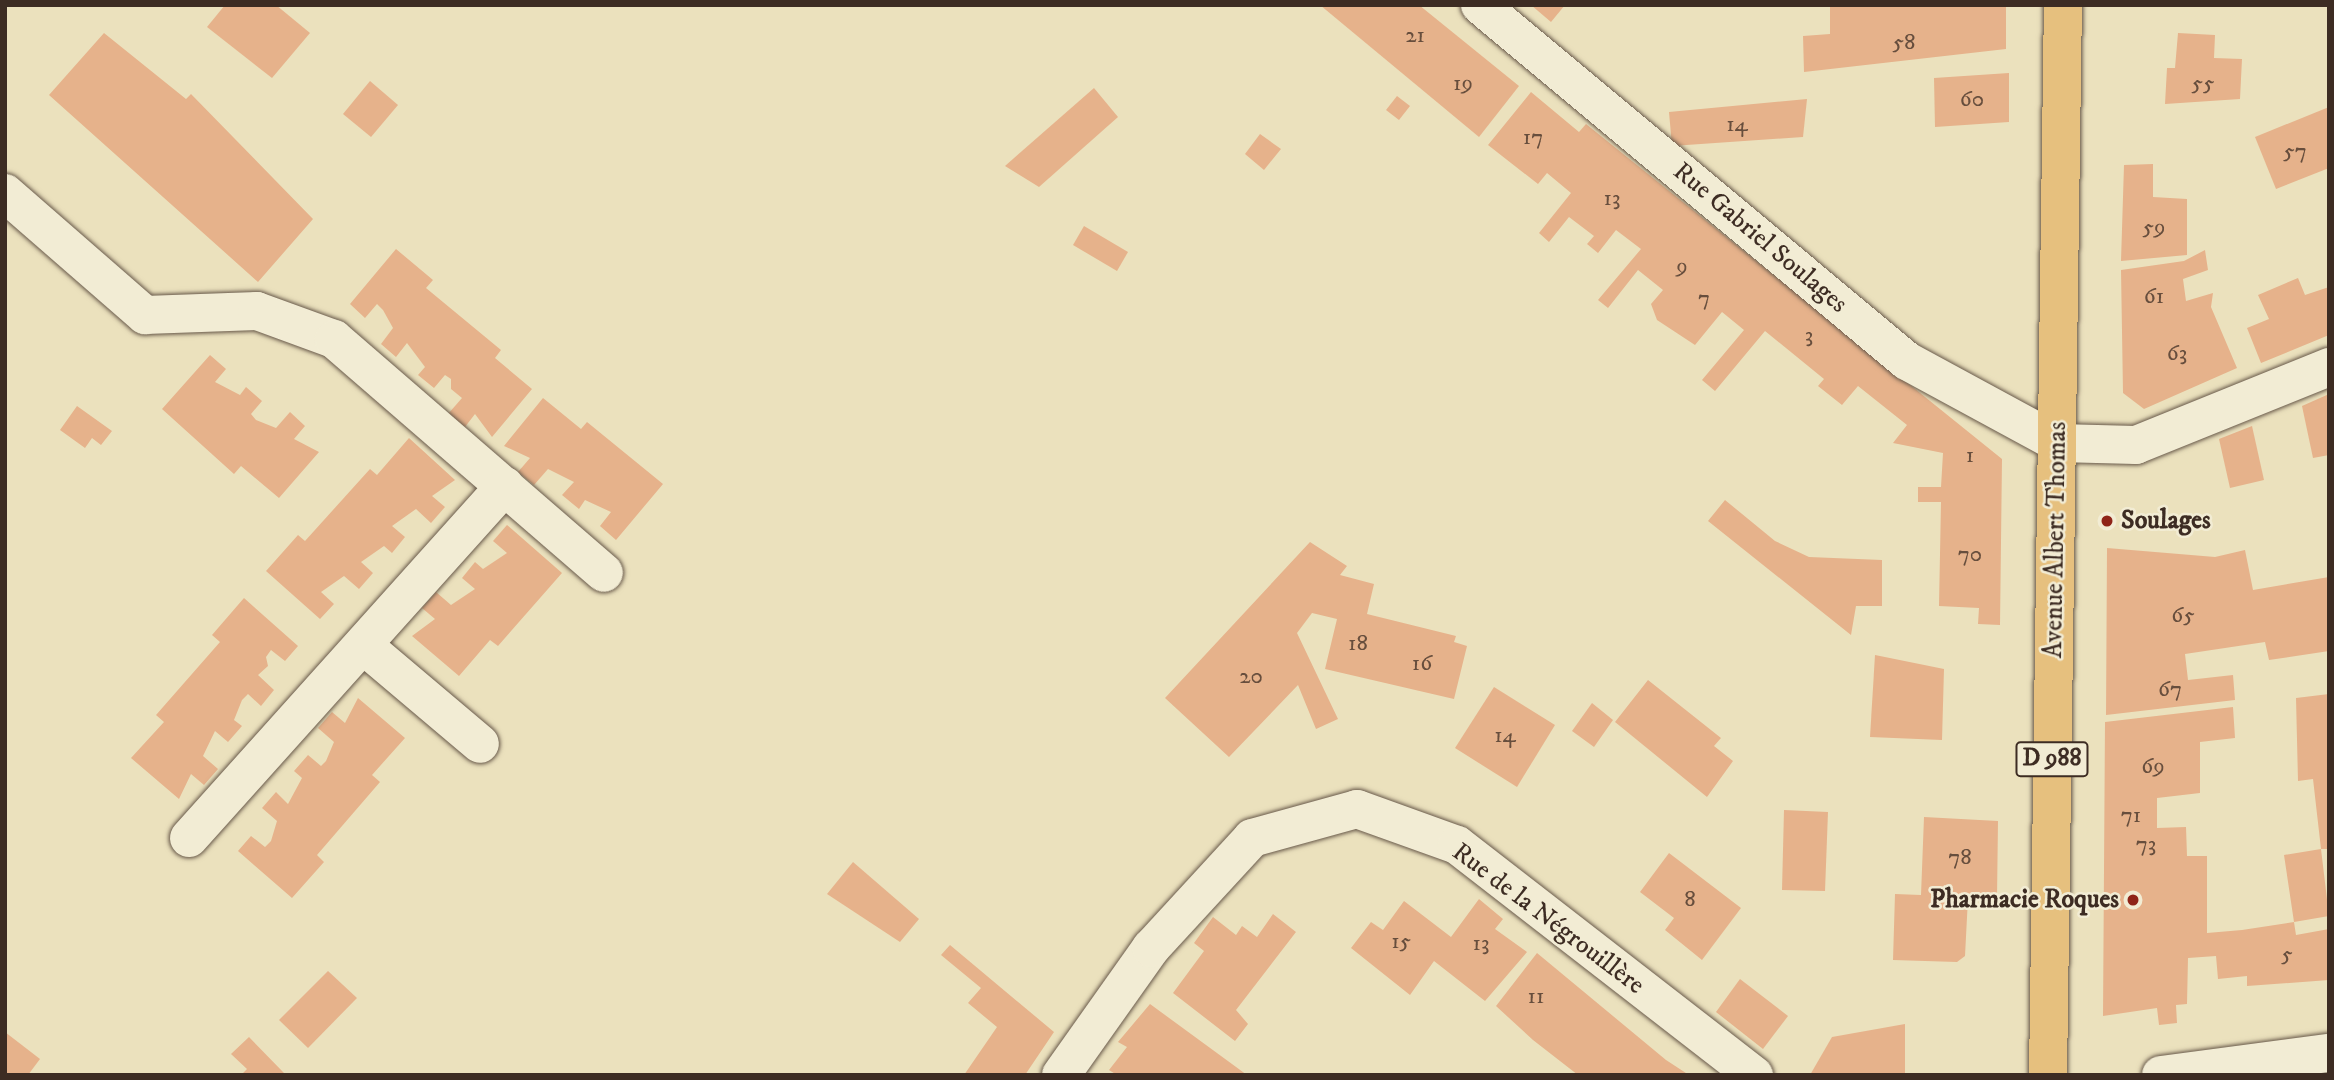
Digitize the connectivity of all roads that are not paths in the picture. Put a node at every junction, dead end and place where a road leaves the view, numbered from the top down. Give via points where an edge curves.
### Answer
1 (1480, 5) edge
2 (2063, 5) edge
3 (5, 192) edge
4 (2329, 367) edge
5 (2057, 443) junction
6 (505, 486) junction
7 (604, 573) dead end
8 (363, 645) junction
9 (480, 744) dead end
10 (188, 838) dead end
11 (2329, 1052) edge
12 (1061, 1075) edge
13 (1754, 1075) edge
14 (2048, 1075) edge
15 (2161, 1075) edge

1 - 5 street, Rue Gabriel Soulages via 1907,361
2 - 5 main road, Avenue Albert Thomas / D 988
3 - 6 street via 145,315 257,311 334,339
4 - 5 street via 2136,445
5 - 14 main road, Avenue Albert Thomas / D 988
6 - 7 street
6 - 8 street
8 - 9 street
8 - 10 street
11 - 15 street
12 - 13 street, Rue de la Négrouillère via 1151,948 1252,838 1357,809 1457,845

